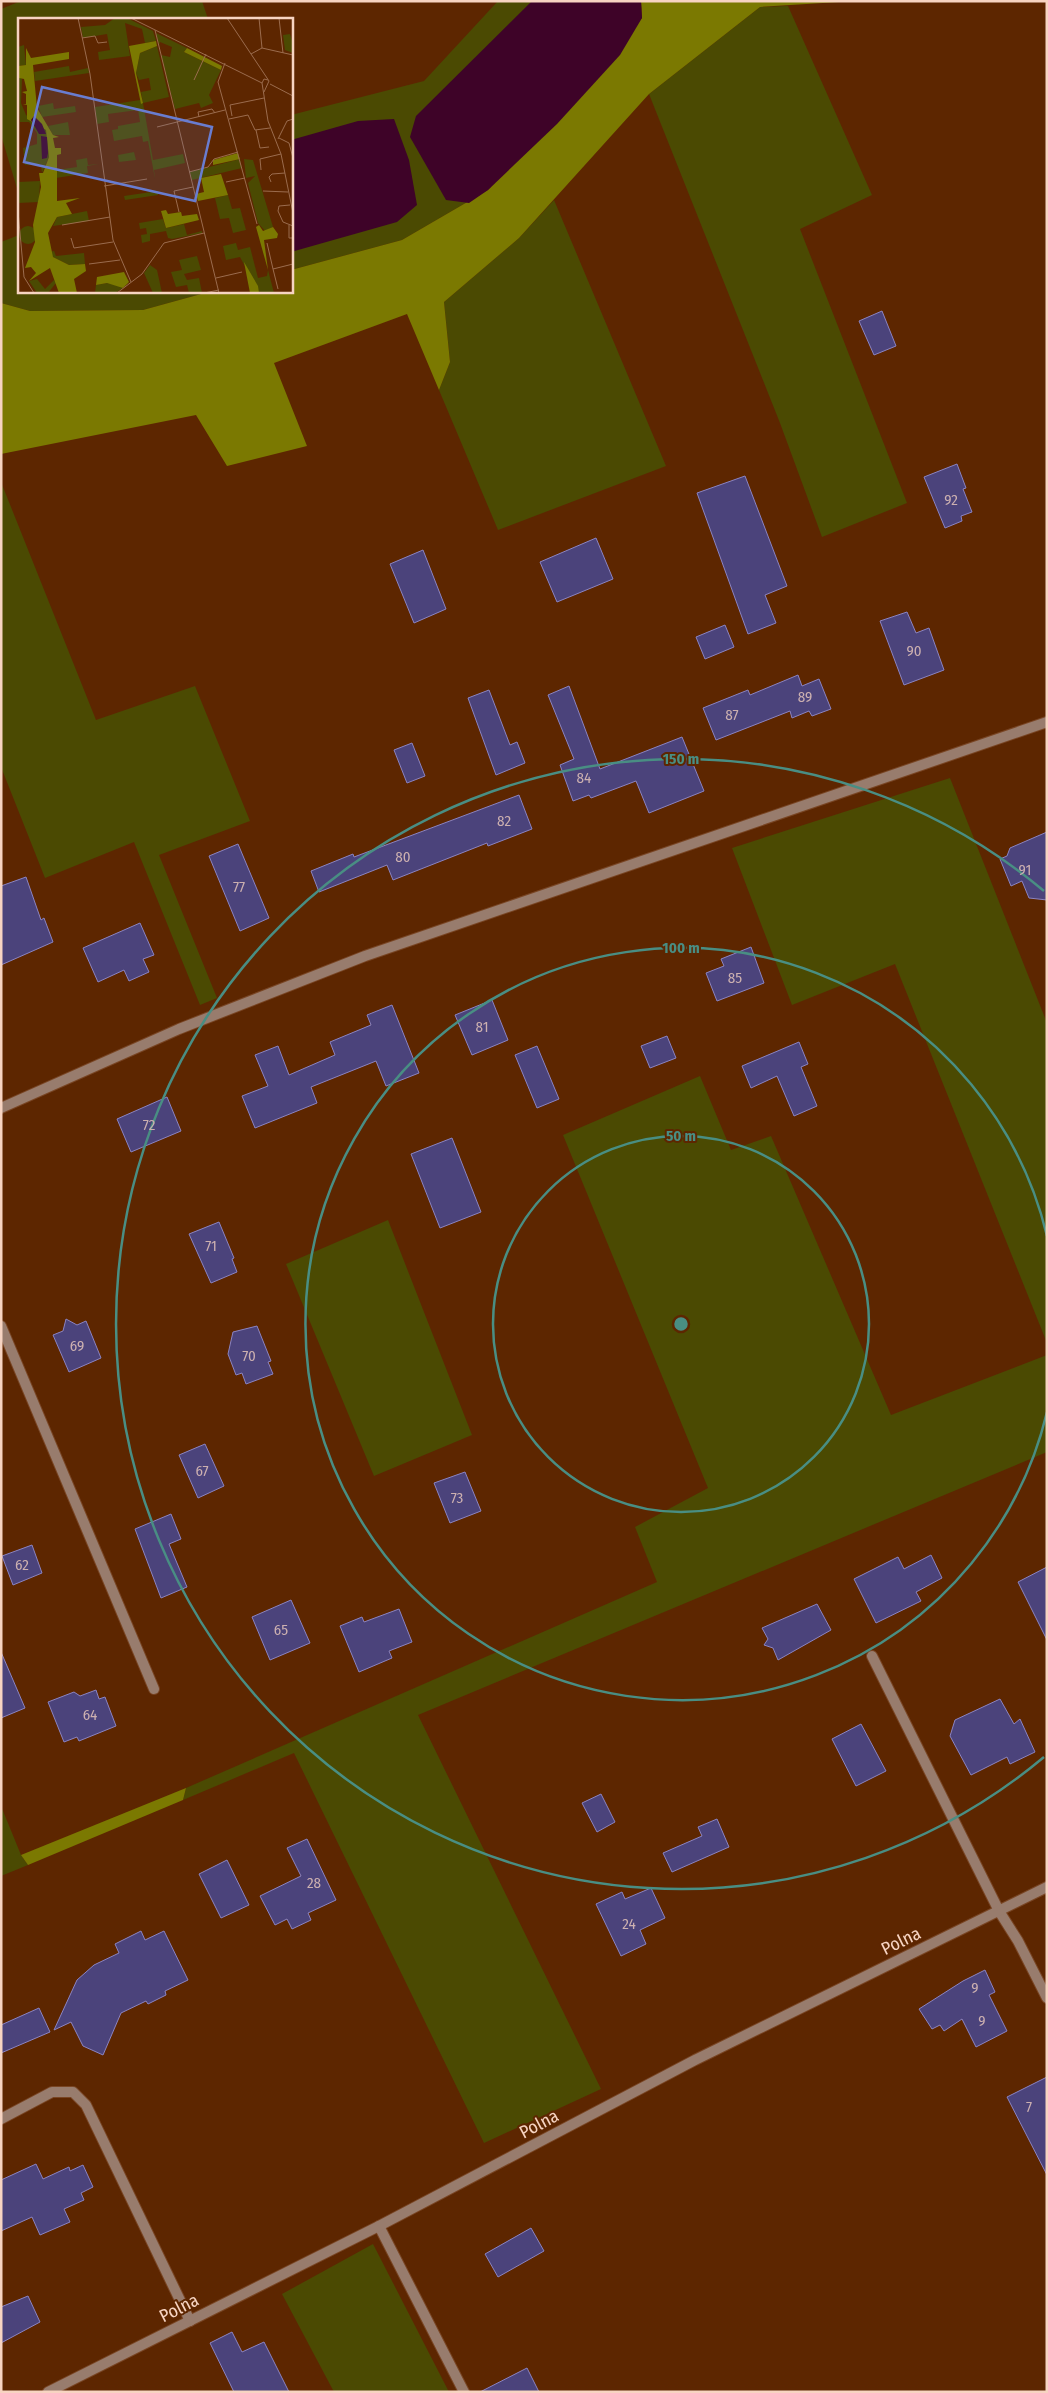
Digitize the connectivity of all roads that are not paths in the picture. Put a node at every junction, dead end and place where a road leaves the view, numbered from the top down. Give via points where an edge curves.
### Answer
1 (1047, 722) edge
2 (1, 1108) edge
3 (1, 1326) edge
4 (872, 1656) dead end
5 (154, 1689) dead end
6 (1047, 1888) edge
7 (999, 1911) junction
8 (1047, 1998) edge
9 (1, 2119) edge
10 (379, 2226) junction
11 (190, 2321) junction
12 (48, 2392) edge
13 (464, 2392) edge

1 - 2 street via 365,956 179,1029
3 - 5 street
4 - 7 street
6 - 7 street, Polna
7 - 8 street
7 - 10 street, Polna via 695,2060
9 - 11 street via 52,2092 73,2092 86,2105
10 - 11 street, Polna
10 - 13 street
11 - 12 street, Polna

